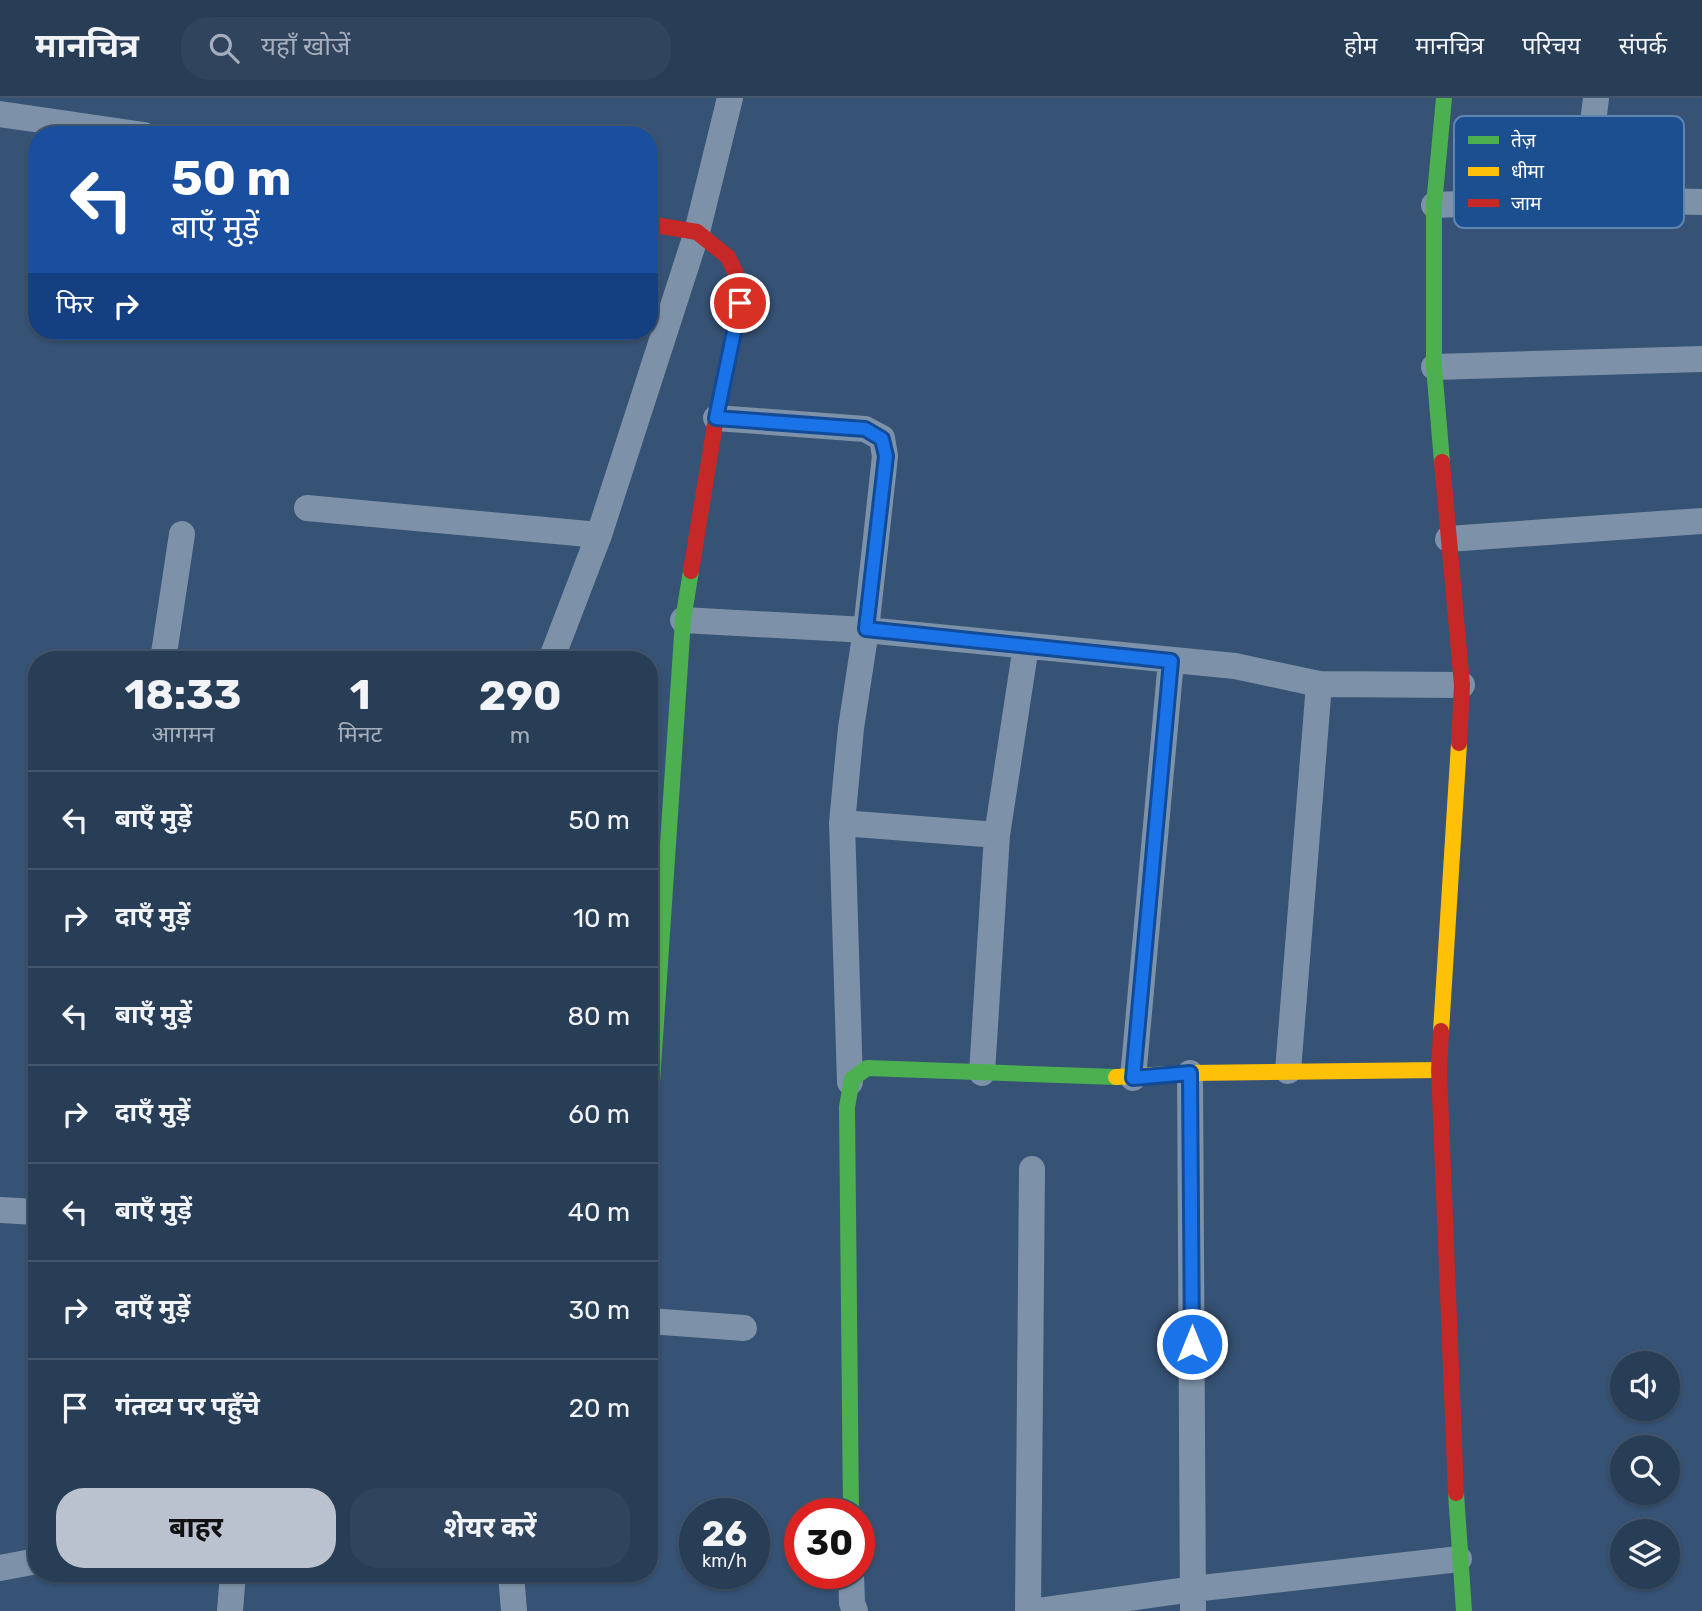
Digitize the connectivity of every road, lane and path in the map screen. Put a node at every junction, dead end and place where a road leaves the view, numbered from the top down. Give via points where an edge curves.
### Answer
1 (730, 98) edge
2 (1444, 98) edge
3 (1596, 98) edge
4 (0, 114) edge
5 (1594, 116) edge
6 (82, 126) edge
7 (1684, 202) edge
8 (1702, 202) edge
9 (1454, 204) edge
10 (1434, 205) junction
11 (658, 226) edge
12 (696, 232) junction
13 (1702, 359) edge
14 (1434, 367) junction
15 (716, 418) junction
16 (307, 508) dead end
17 (1702, 521) edge
18 (181, 534) dead end
19 (599, 535) junction
20 (1448, 539) junction
21 (683, 620) junction
22 (866, 629) junction
23 (1026, 646) junction
24 (164, 651) edge
25 (554, 651) edge
26 (1171, 661) junction
27 (1319, 684) junction
28 (1462, 685) junction
29 (842, 823) junction
30 (997, 835) junction
31 (658, 993) edge
32 (1439, 1070) junction
33 (1288, 1071) junction
34 (982, 1073) junction
35 (1190, 1073) junction
36 (1133, 1078) junction
37 (850, 1082) junction
38 (1032, 1169) dead end
39 (0, 1210) edge
40 (28, 1212) edge
41 (658, 1322) edge
42 (744, 1328) dead end
43 (851, 1498) edge
44 (1459, 1559) junction
45 (28, 1563) edge
46 (0, 1568) edge
47 (232, 1582) edge
48 (512, 1582) edge
49 (852, 1589) edge
50 (1193, 1600) edge
51 (230, 1611) edge
52 (514, 1611) edge
53 (855, 1611) edge
54 (1028, 1611) edge
55 (1037, 1611) edge
56 (1464, 1611) edge

1 - 12 street
2 - 10 street
3 - 5 street
4 - 6 street
7 - 8 street
9 - 10 street
10 - 14 street
11 - 12 street
12 - 15 street via 728,257 737,276 740,303
12 - 19 street
13 - 14 street
14 - 20 street
15 - 21 street
15 - 22 street via 865,429 882,439 886,456
16 - 19 street
17 - 20 street
18 - 24 street
19 - 25 street
20 - 28 street
21 - 22 street
21 - 31 street
22 - 23 street
22 - 29 street
23 - 26 street
23 - 30 street
26 - 27 street via 1235,666
26 - 36 street
27 - 28 street
27 - 33 street
28 - 32 street
29 - 30 street
29 - 37 street
30 - 34 street
32 - 33 street
32 - 44 street
33 - 35 street
34 - 36 street
34 - 37 street via 867,1068
35 - 36 street
35 - 50 street
37 - 43 street
38 - 54 street
39 - 40 street
41 - 42 street
44 - 50 street
44 - 56 street
45 - 46 street
47 - 51 street
48 - 52 street
49 - 53 street
50 - 55 street

